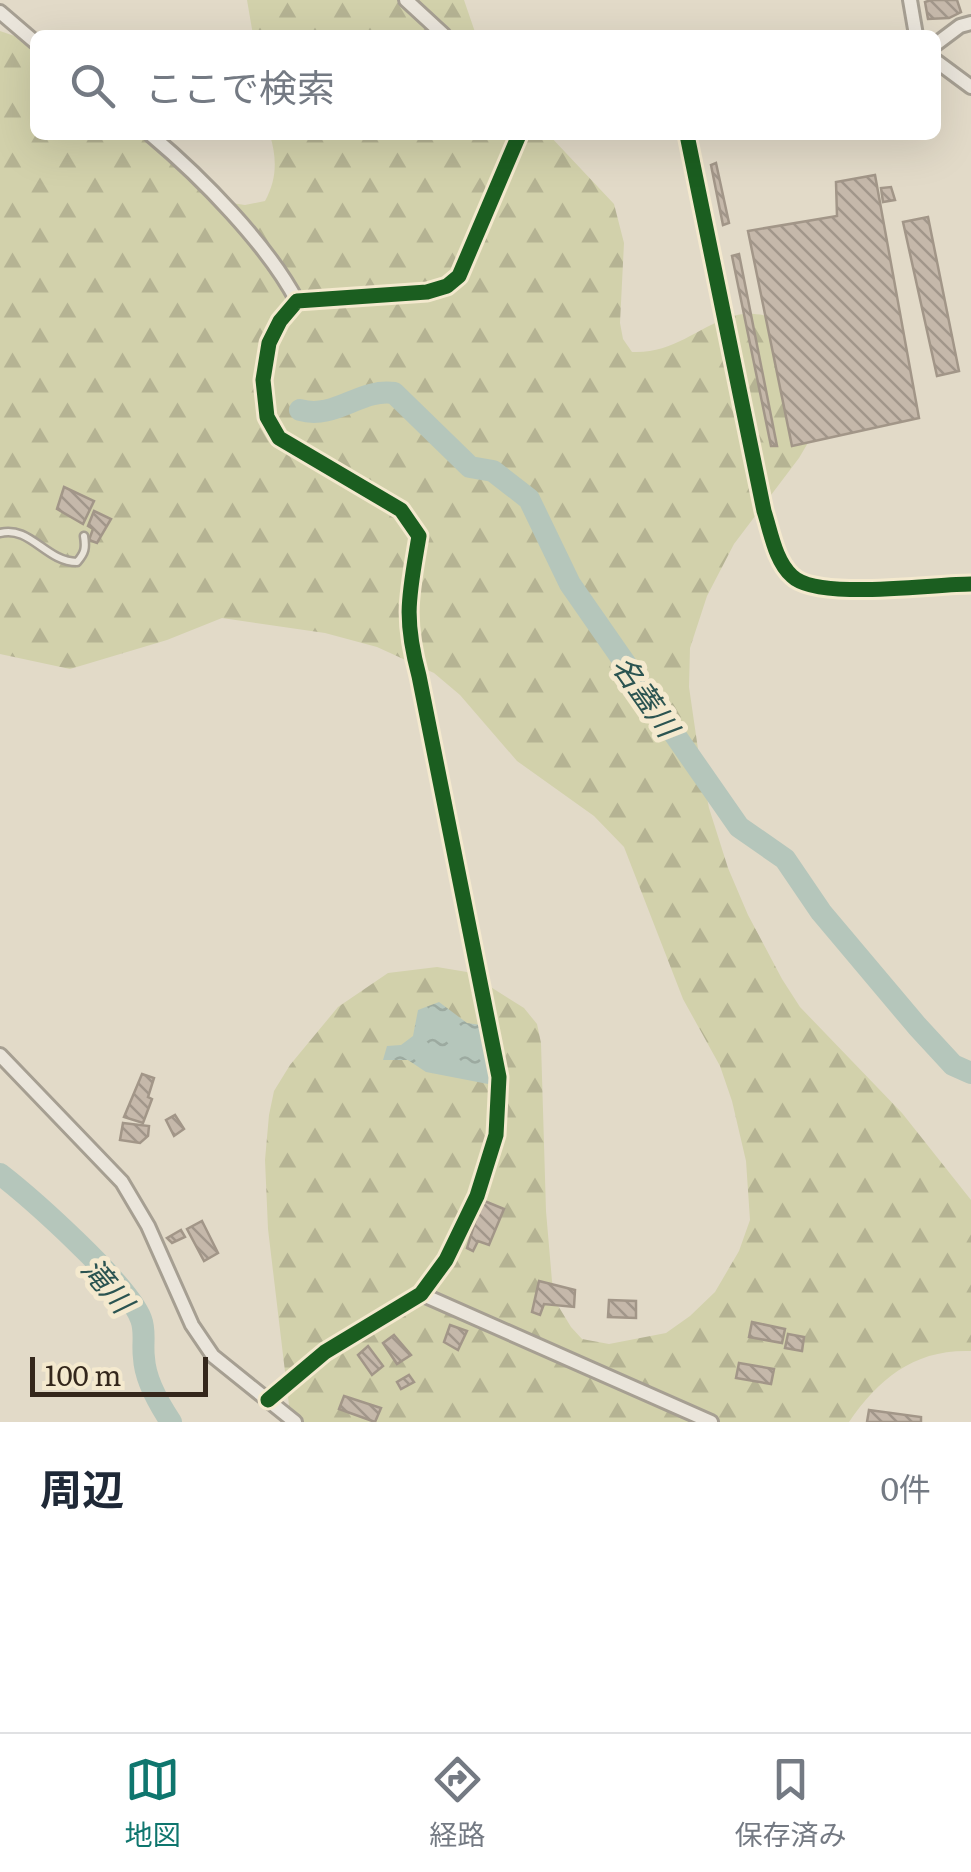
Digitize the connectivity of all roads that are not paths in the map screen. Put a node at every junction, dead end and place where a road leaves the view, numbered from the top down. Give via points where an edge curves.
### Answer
1 (406, 0) edge
2 (910, 0) edge
3 (0, 12) edge
4 (971, 23) edge
5 (439, 30) edge
6 (915, 30) edge
7 (30, 38) edge
8 (941, 40) edge
9 (941, 65) edge
10 (971, 87) edge
11 (156, 140) edge
12 (517, 140) edge
13 (689, 140) edge
14 (297, 301) junction
15 (0, 532) edge
16 (84, 536) dead end
17 (971, 584) edge
18 (0, 1055) edge
19 (421, 1294) junction
20 (268, 1400) junction
21 (295, 1422) edge
22 (711, 1422) edge

1 - 5 street
2 - 6 street
3 - 7 street
4 - 8 street
9 - 10 street
11 - 14 street via 215,194
12 - 14 street via 459,276 447,286
13 - 17 street via 764,511 784,568 795,580 830,590
14 - 19 street via 269,343 266,417 279,438 401,510 418,536 408,636 498,1077 496,1135 477,1196
15 - 16 lane via 25,535 67,562 83,555
18 - 20 street via 122,1182 192,1325 213,1356
19 - 20 street via 325,1352
19 - 22 street
20 - 21 street

